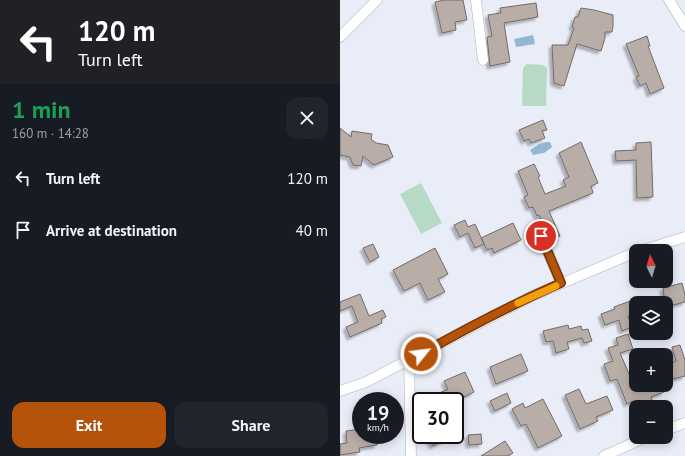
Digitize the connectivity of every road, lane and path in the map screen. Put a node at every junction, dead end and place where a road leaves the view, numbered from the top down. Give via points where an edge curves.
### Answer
1 (378, 0) edge
2 (476, 0) edge
3 (669, 0) edge
4 (685, 26) edge
5 (340, 37) edge
6 (483, 60) dead end
7 (541, 236) dead end
8 (685, 237) edge
9 (662, 244) edge
10 (629, 255) edge
11 (561, 283) junction
12 (409, 360) junction
13 (340, 391) edge
14 (685, 422) edge
15 (673, 427) edge
16 (631, 444) edge
17 (411, 456) edge
18 (604, 456) edge

1 - 5 street
2 - 6 street
3 - 4 street
7 - 11 street
8 - 9 street
10 - 11 street
11 - 12 street
12 - 13 street via 366,382
12 - 17 street
14 - 15 street
16 - 18 street

